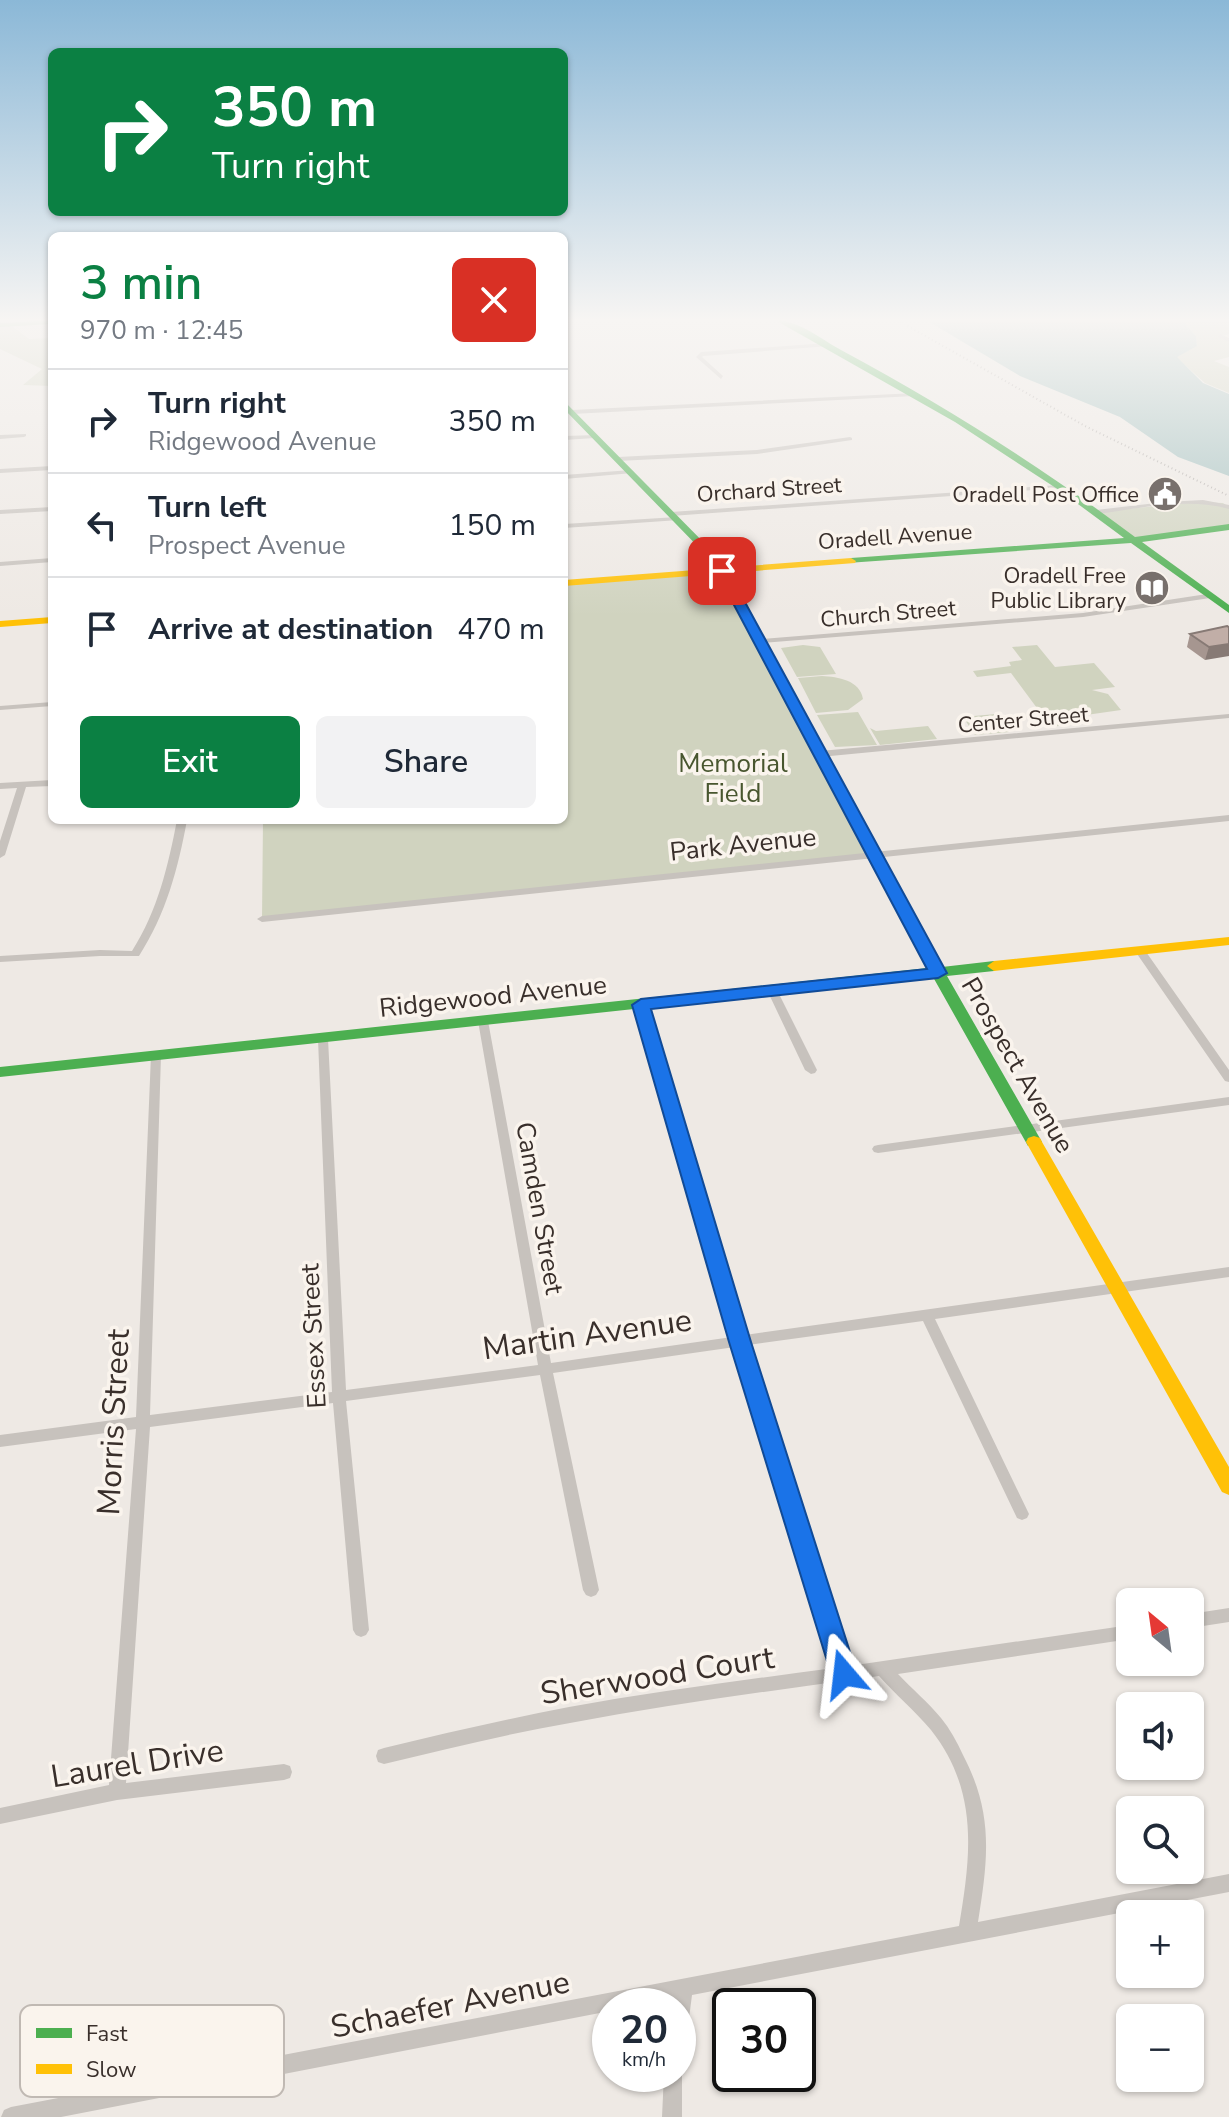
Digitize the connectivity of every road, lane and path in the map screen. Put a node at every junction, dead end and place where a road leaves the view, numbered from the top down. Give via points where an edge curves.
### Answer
1 (578, 419) edge
2 (953, 419) edge
3 (24, 435) dead end
4 (595, 436) junction
5 (0, 437) edge
6 (568, 438) edge
7 (850, 439) dead end
8 (618, 459) junction
9 (48, 468) edge
10 (0, 471) edge
11 (631, 472) junction
12 (568, 477) edge
13 (1060, 487) junction
14 (1229, 507) edge
15 (48, 509) edge
16 (0, 512) edge
17 (1096, 512) junction
18 (674, 516) junction
19 (568, 526) edge
20 (1229, 527) edge
21 (1133, 540) junction
22 (48, 560) edge
23 (0, 564) edge
24 (722, 571) junction
25 (568, 583) edge
26 (1207, 596) junction
27 (1229, 610) edge
28 (48, 620) edge
29 (0, 624) edge
30 (762, 641) junction
31 (48, 704) edge
32 (0, 708) edge
33 (1229, 716) edge
34 (820, 754) junction
35 (48, 783) edge
36 (23, 784) junction
37 (0, 786) edge
38 (1229, 818) edge
39 (181, 824) edge
40 (874, 853) junction
41 (0, 855) edge
42 (262, 919) dead end
43 (1229, 941) edge
44 (1140, 951) junction
45 (0, 959) edge
46 (938, 973) junction
47 (772, 990) junction
48 (641, 1005) junction
49 (483, 1021) junction
50 (323, 1039) junction
51 (156, 1055) junction
52 (811, 1070) dead end
53 (0, 1072) edge
54 (1229, 1078) edge
55 (1229, 1101) edge
56 (1026, 1126) junction
57 (878, 1149) dead end
58 (1229, 1272) edge
59 (1117, 1288) junction
60 (926, 1314) junction
61 (740, 1342) junction
62 (545, 1369) junction
63 (339, 1394) junction
64 (143, 1422) junction
65 (0, 1441) edge
66 (1229, 1486) edge
67 (1022, 1514) dead end
68 (591, 1590) dead end
69 (1229, 1615) edge
70 (1204, 1619) edge
71 (361, 1630) dead end
72 (1116, 1634) edge
73 (883, 1669) junction
74 (844, 1674) junction
75 (384, 1756) dead end
76 (284, 1772) dead end
77 (117, 1792) junction
78 (0, 1816) edge
79 (1229, 1883) edge
80 (967, 1932) junction
81 (694, 1988) edge
82 (592, 2007) edge
83 (284, 2065) edge
84 (673, 2092) edge
85 (117, 2097) edge
86 (11, 2117) edge
87 (672, 2117) edge

1 - 4 street, Prospect Avenue
2 - 13 street
3 - 5 street
4 - 6 street
4 - 8 street, Prospect Avenue
7 - 8 street via 757,452
8 - 11 street, Prospect Avenue
9 - 10 street
11 - 12 street
11 - 18 street, Prospect Avenue
13 - 17 street
13 - 18 street, Orchard Street
14 - 17 street via 1197,502
15 - 16 street
17 - 21 street
18 - 19 street, Orchard Street
18 - 24 street, Prospect Avenue
20 - 21 street, Oradell Avenue
21 - 24 street, Oradell Avenue
21 - 26 street
22 - 23 street
24 - 25 street, Oradell Avenue
24 - 30 street, Prospect Avenue
26 - 27 street
26 - 30 street, Church Street via 1083,615
28 - 29 street
30 - 34 street, Prospect Avenue
31 - 32 street
33 - 34 street, Center Street
34 - 40 street, Prospect Avenue
35 - 36 street
36 - 37 street
36 - 41 street
38 - 40 street, Park Avenue
39 - 45 street via 160,912 135,954
40 - 42 street, Park Avenue
40 - 46 street, Prospect Avenue
43 - 44 street, Ridgewood Avenue
44 - 46 street, Ridgewood Avenue
44 - 54 street
46 - 47 street, Ridgewood Avenue
46 - 56 street, Prospect Avenue
47 - 48 street, Ridgewood Avenue
47 - 52 street
48 - 49 street, Ridgewood Avenue
48 - 61 street
49 - 50 street, Ridgewood Avenue
49 - 62 street, Camden Street
50 - 51 street, Ridgewood Avenue
50 - 63 street, Essex Street
51 - 53 street, Ridgewood Avenue
51 - 64 street, Morris Street
55 - 56 street
56 - 57 street
56 - 59 street, Prospect Avenue
58 - 59 street, Martin Avenue
59 - 60 street, Martin Avenue
59 - 66 street, Prospect Avenue
60 - 61 street, Martin Avenue
60 - 67 street
61 - 62 street, Martin Avenue
61 - 74 street
62 - 63 street, Martin Avenue
62 - 68 street, Camden Street
63 - 64 street, Martin Avenue
63 - 71 street, Essex Street
64 - 65 street, Martin Avenue
64 - 77 street, Morris Street
69 - 70 street
72 - 73 street, Sherwood Court
73 - 74 street, Sherwood Court
73 - 80 street via 936,1724 968,1776 979,1840
74 - 75 street, Sherwood Court via 456,1737
76 - 77 street, Laurel Drive
77 - 78 street, Laurel Drive
79 - 80 street, Schaefer Avenue
80 - 81 street, Schaefer Avenue
82 - 83 street, Schaefer Avenue
84 - 87 street
85 - 86 street, Schaefer Avenue

